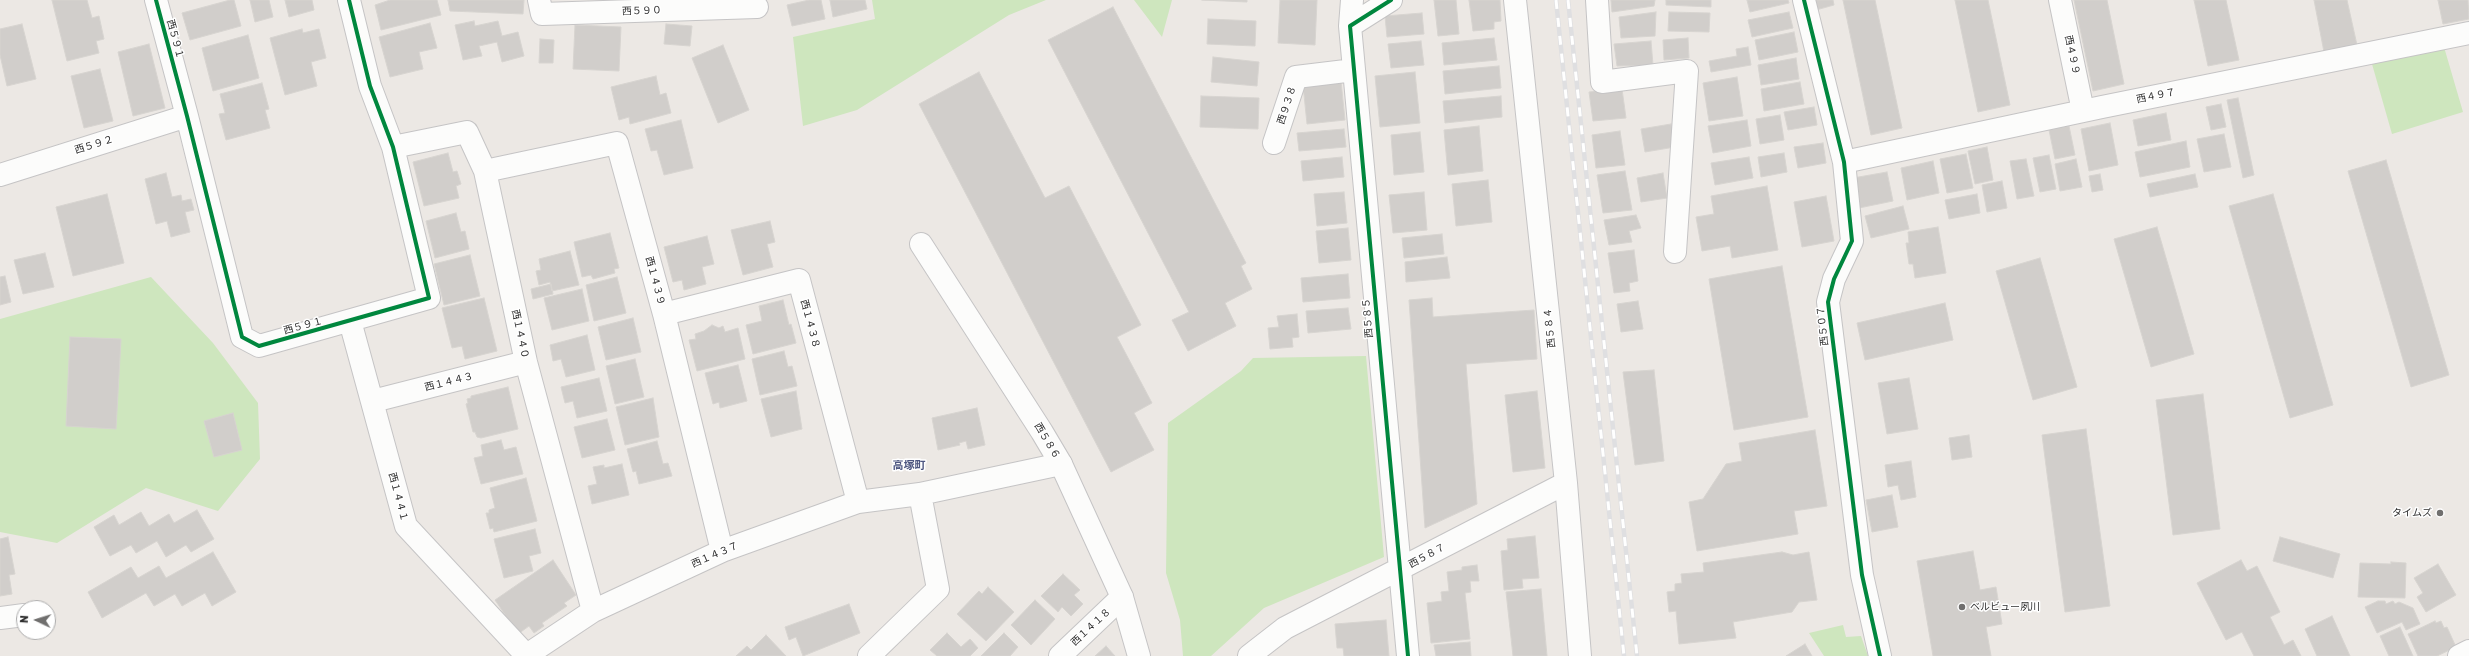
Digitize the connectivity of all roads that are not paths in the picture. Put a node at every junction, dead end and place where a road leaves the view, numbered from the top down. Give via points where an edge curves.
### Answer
1 (156, 0) edge
2 (349, 0) edge
3 (539, 0) edge
4 (1352, 0) edge
5 (1391, 0) edge
6 (1515, 0) edge
7 (1597, 0) edge
8 (1804, 0) edge
9 (2060, 0) edge
10 (757, 7) dead end
11 (1350, 26) junction
12 (2469, 33) edge
13 (1354, 70) junction
14 (2084, 111) junction
15 (188, 116) junction
16 (1274, 143) dead end
17 (393, 147) junction
18 (1844, 162) junction
19 (485, 171) junction
20 (0, 175) edge
21 (921, 244) dead end
22 (1675, 252) dead end
23 (664, 314) junction
24 (350, 321) junction
25 (526, 362) junction
26 (373, 402) junction
27 (1061, 464) junction
28 (1566, 483) junction
29 (920, 494) junction
30 (858, 502) junction
31 (722, 551) junction
32 (1399, 571) junction
33 (1122, 597) junction
34 (593, 611) junction
35 (16, 616) edge
36 (0, 618) edge
37 (2469, 651) edge
38 (527, 656) edge
39 (869, 656) edge
40 (1060, 656) edge
41 (1139, 656) edge
42 (1249, 656) edge
43 (1408, 656) edge
44 (1580, 656) edge
45 (1880, 656) edge
46 (2459, 656) edge

1 - 15 street, 西５９１
2 - 17 street, 西５９１ via 370,86
3 - 10 street, 西５９０ via 542,14
4 - 11 street, 西５８５
5 - 11 street
6 - 28 street, 西５８４
7 - 22 street via 1602,82 1687,71
8 - 18 street, 西５０７
9 - 14 street, 西４９９
11 - 13 street, 西５８５
12 - 14 street, 西４９７
13 - 16 street, 西９３８ via 1296,76
13 - 32 street, 西５８５
14 - 18 street, 西４９７
15 - 20 street, 西５９２
15 - 24 street, 西５９１ via 242,336 259,346
17 - 19 street, 西１４４０ via 467,132
17 - 24 street, 西５９１ via 429,298
18 - 45 street, 西５０７ via 1852,240 1834,279 1828,302 1862,574
19 - 23 street, 西１４３９ via 617,143
19 - 25 street, 西１４４０
21 - 27 street, 西５８６
23 - 30 street, 西１４３８ via 799,280
23 - 31 street, 西１４３９
24 - 26 street, 西１４４１
25 - 26 street, 西１４４３
25 - 34 street, 西１４４０
26 - 38 street, 西１４４１ via 406,526
27 - 29 street, 西１４３７
27 - 33 street, 西５８６
28 - 32 street, 西５８７
28 - 44 street, 西５８４
29 - 30 street, 西１４３７
29 - 39 street via 938,589
30 - 31 street, 西１４３７
31 - 34 street, 西１４３７
32 - 42 street, 西５８７ via 1285,628
32 - 43 street, 西５８５
33 - 40 street, 西１４１８
33 - 41 street, 西５８６
34 - 38 street, 西１４３７
35 - 36 street
37 - 46 street

